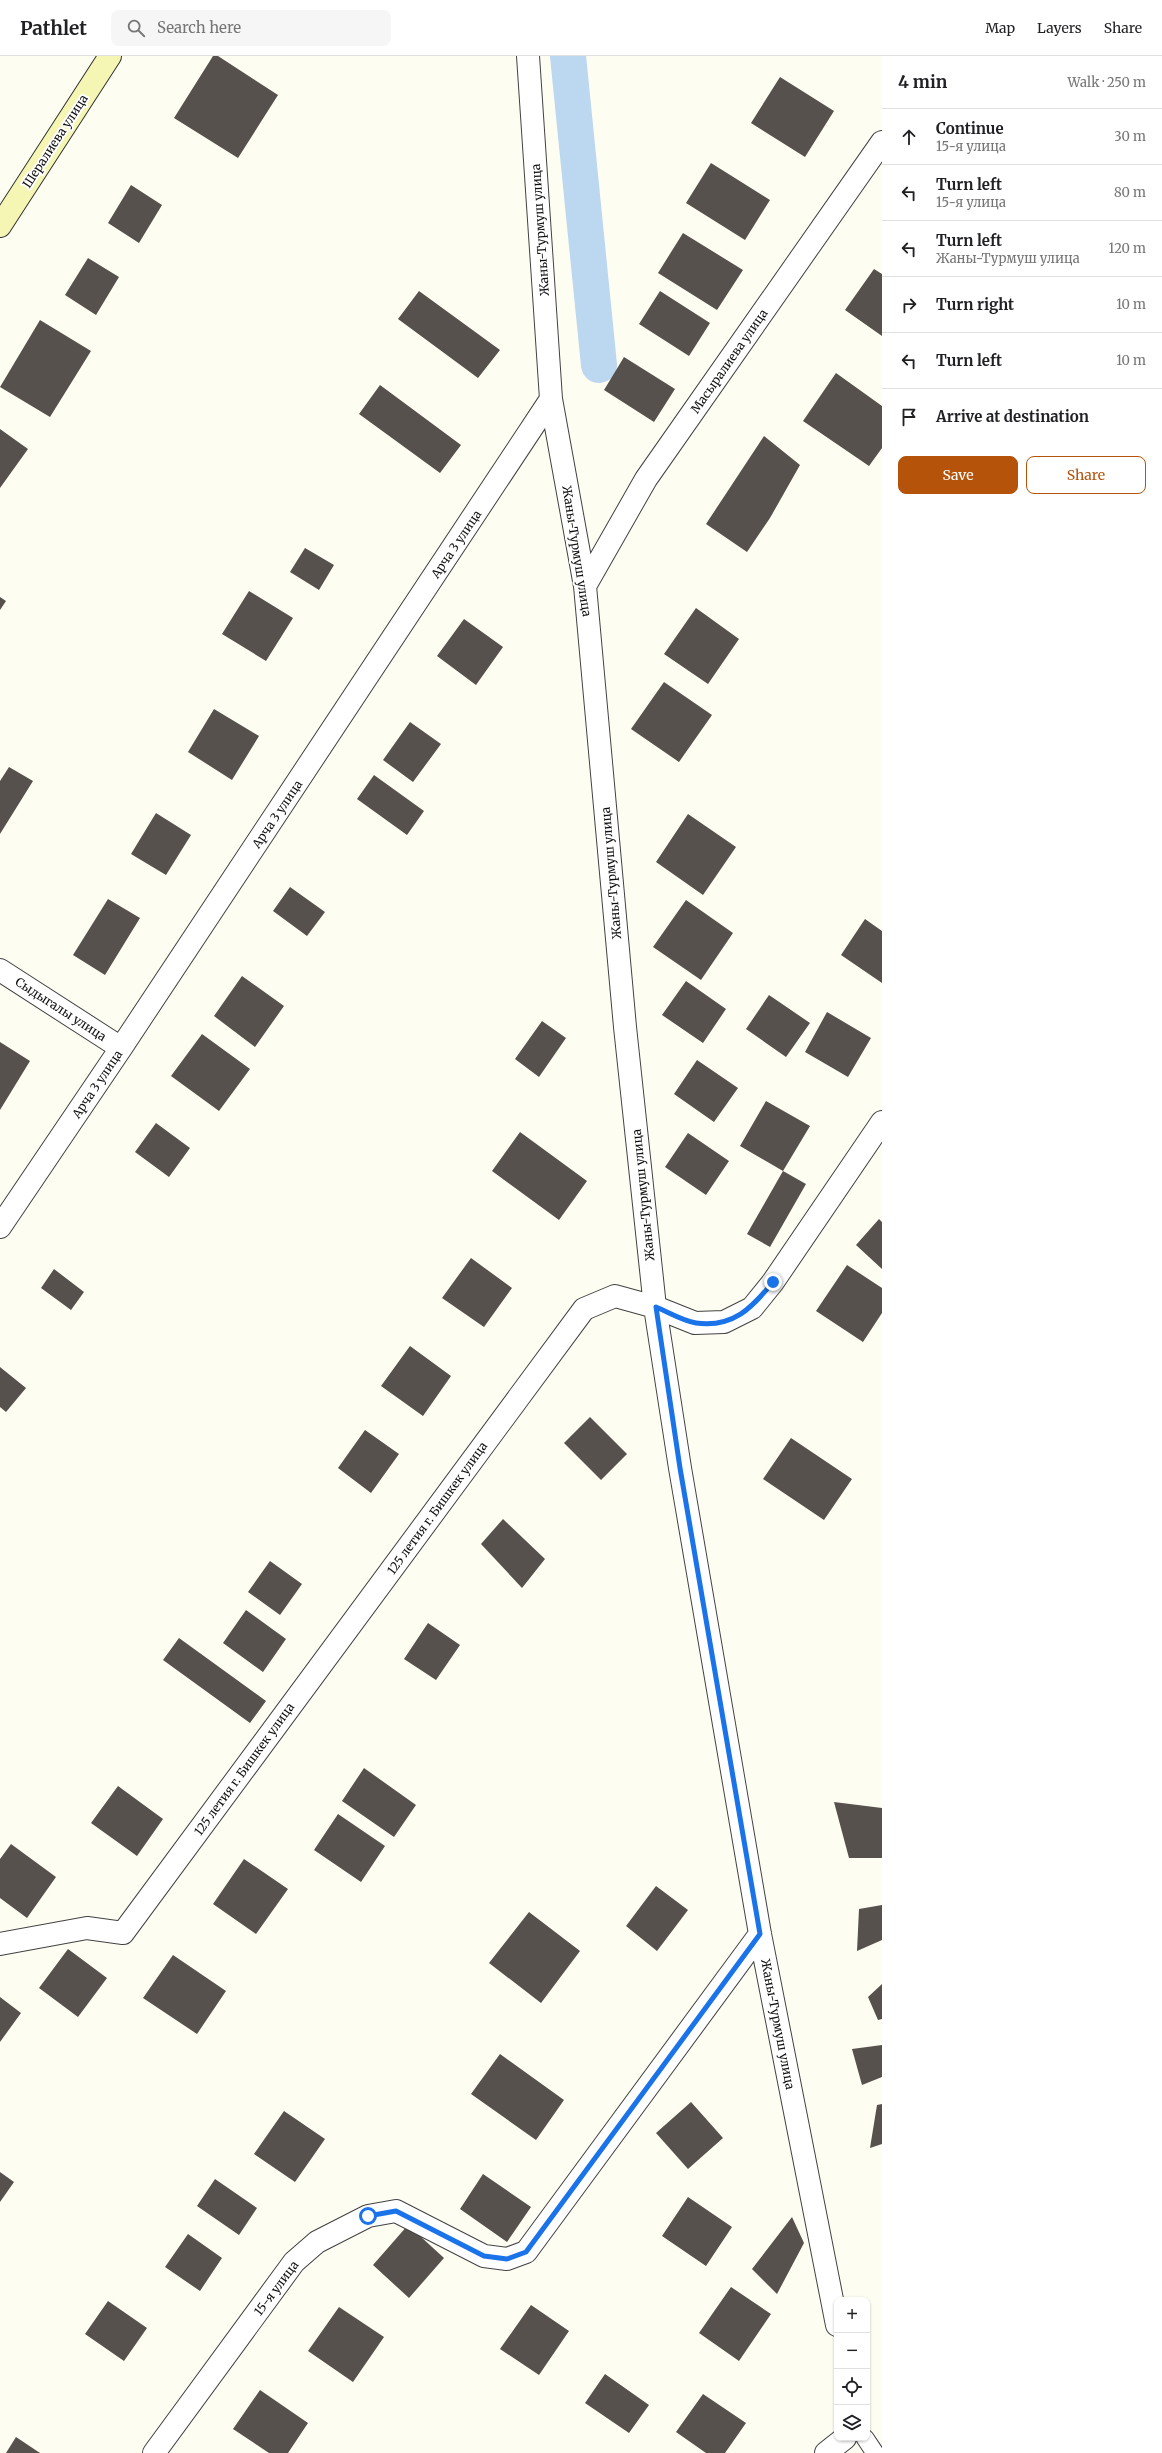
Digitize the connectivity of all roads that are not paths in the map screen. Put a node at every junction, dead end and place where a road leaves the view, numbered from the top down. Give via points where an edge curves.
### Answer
1 (110, 56) edge
2 (528, 56) edge
3 (882, 142) edge
4 (0, 226) edge
5 (551, 399) junction
6 (585, 586) junction
7 (0, 970) edge
8 (121, 1048) junction
9 (882, 1122) edge
10 (0, 1227) edge
11 (656, 1307) junction
12 (760, 1934) junction
13 (0, 1944) edge
14 (834, 2309) edge
15 (841, 2441) edge
16 (867, 2441) edge
17 (154, 2453) edge
18 (826, 2453) edge
19 (875, 2453) edge

1 - 4 street, Шералиева улица
2 - 5 street, Жаны-Турмуш улица
3 - 6 street, Масыралиева улица via 646,479
5 - 6 street, Жаны-Турмуш улица
5 - 8 street, Арча 3 улица
6 - 11 street, Жаны-Турмуш улица via 625,1027
7 - 8 street, Сыдыгалы улица
8 - 10 street, Арча 3 улица
9 - 11 street, 125 летия г. Бишкек улица via 773,1282 752,1308 724,1322 695,1323
11 - 12 street, Жаны-Турмуш улица via 680,1468
11 - 13 street, 125 летия г. Бишкек улица via 615,1296 584,1309 123,1933 87,1928
12 - 14 street, Жаны-Турмуш улица
12 - 17 street, 15-я улица via 526,2252 507,2259 484,2256 396,2211 368,2216 317,2242 294,2262
15 - 18 street
16 - 19 lane

